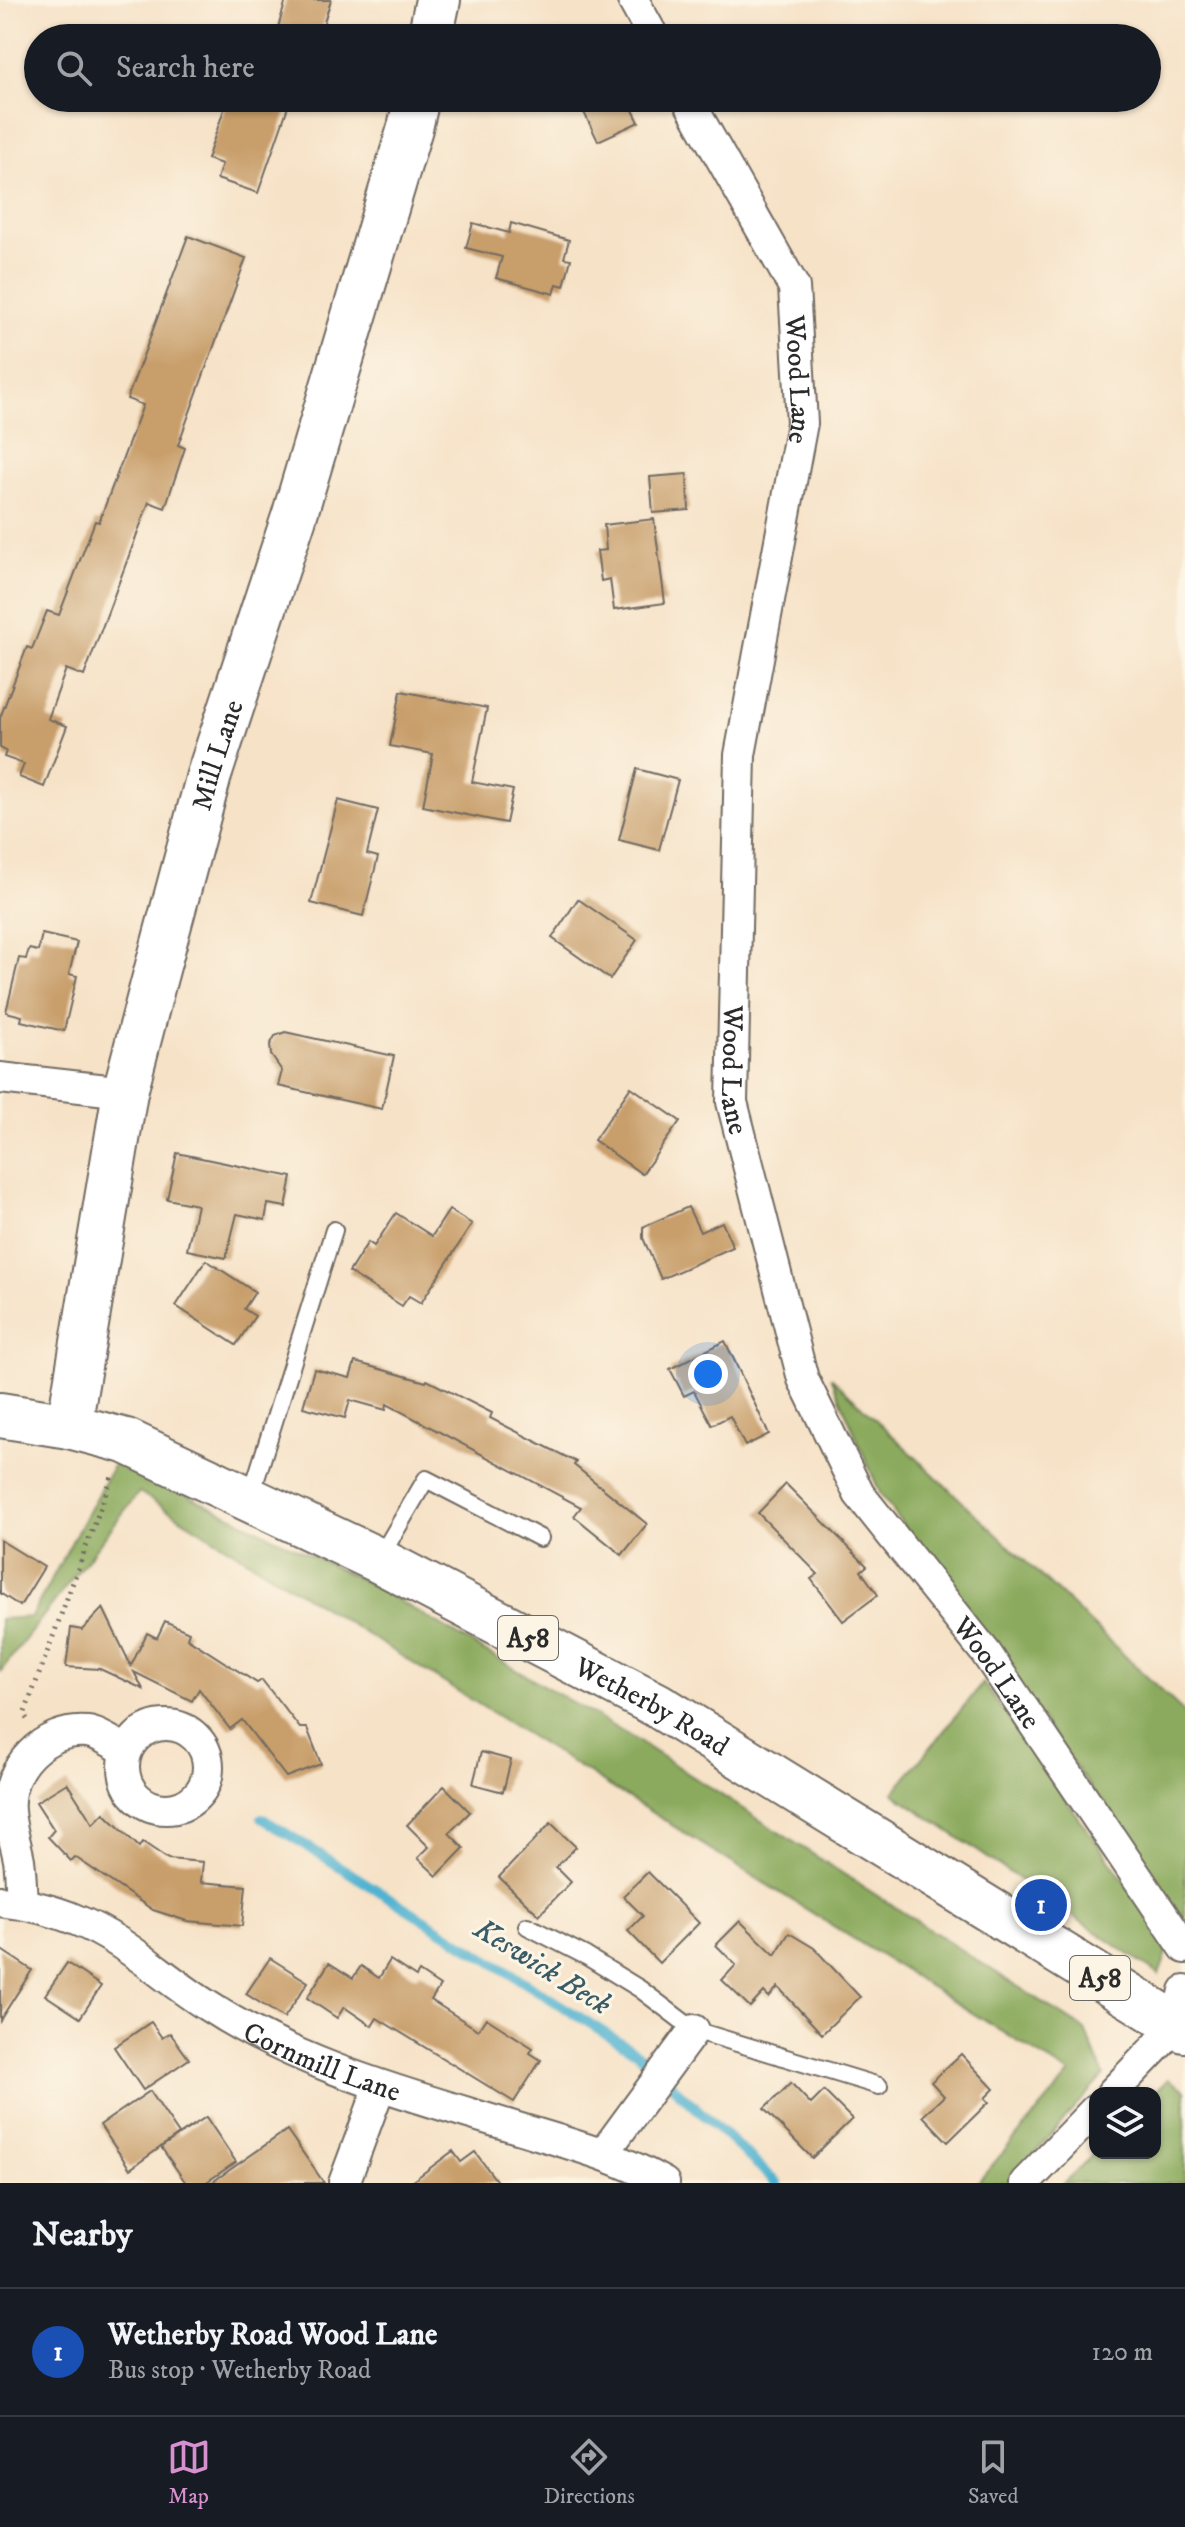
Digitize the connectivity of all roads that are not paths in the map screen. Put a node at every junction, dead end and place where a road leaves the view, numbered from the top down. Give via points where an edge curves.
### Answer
1 (438, 0) edge
2 (633, 0) edge
3 (433, 24) edge
4 (646, 24) edge
5 (414, 112) edge
6 (695, 112) edge
7 (0, 1078) edge
8 (125, 1092) junction
9 (334, 1230) dead end
10 (0, 1415) edge
11 (69, 1426) junction
12 (249, 1499) junction
13 (540, 1538) dead end
14 (378, 1560) junction
15 (126, 1750) dead end
16 (11, 1902) edge
17 (527, 1926) dead end
18 (1185, 1948) edge
19 (1182, 2015) edge
20 (694, 2030) junction
21 (380, 2086) junction
22 (879, 2086) dead end
23 (1117, 2087) edge
24 (1089, 2116) edge
25 (603, 2154) junction
26 (344, 2183) edge
27 (664, 2183) edge
28 (1025, 2183) edge

1 - 3 street
2 - 4 street
5 - 8 street, Mill Lane via 294,517 209,775
6 - 18 street, Wood Lane via 794,287 802,423 740,755 732,1102 803,1379 859,1494 986,1653
7 - 8 street
8 - 11 street, Mill Lane
9 - 12 lane
10 - 11 street, Wetherby Road / A58
11 - 12 street, Wetherby Road / A58 via 126,1441
12 - 14 street, Wetherby Road / A58
13 - 14 lane via 426,1479
14 - 19 street, Wetherby Road / A58 via 657,1705
15 - 16 street via 89,1732 64,1734 23,1762 11,1785 8,1810 19,1862
16 - 21 street, Cornmill Lane via 77,1920 208,2007 275,2044
17 - 20 lane via 640,1989
19 - 23 street
20 - 22 lane
20 - 25 street
21 - 25 street, Cornmill Lane
21 - 26 street
24 - 28 street
25 - 27 street, Cornmill Lane

